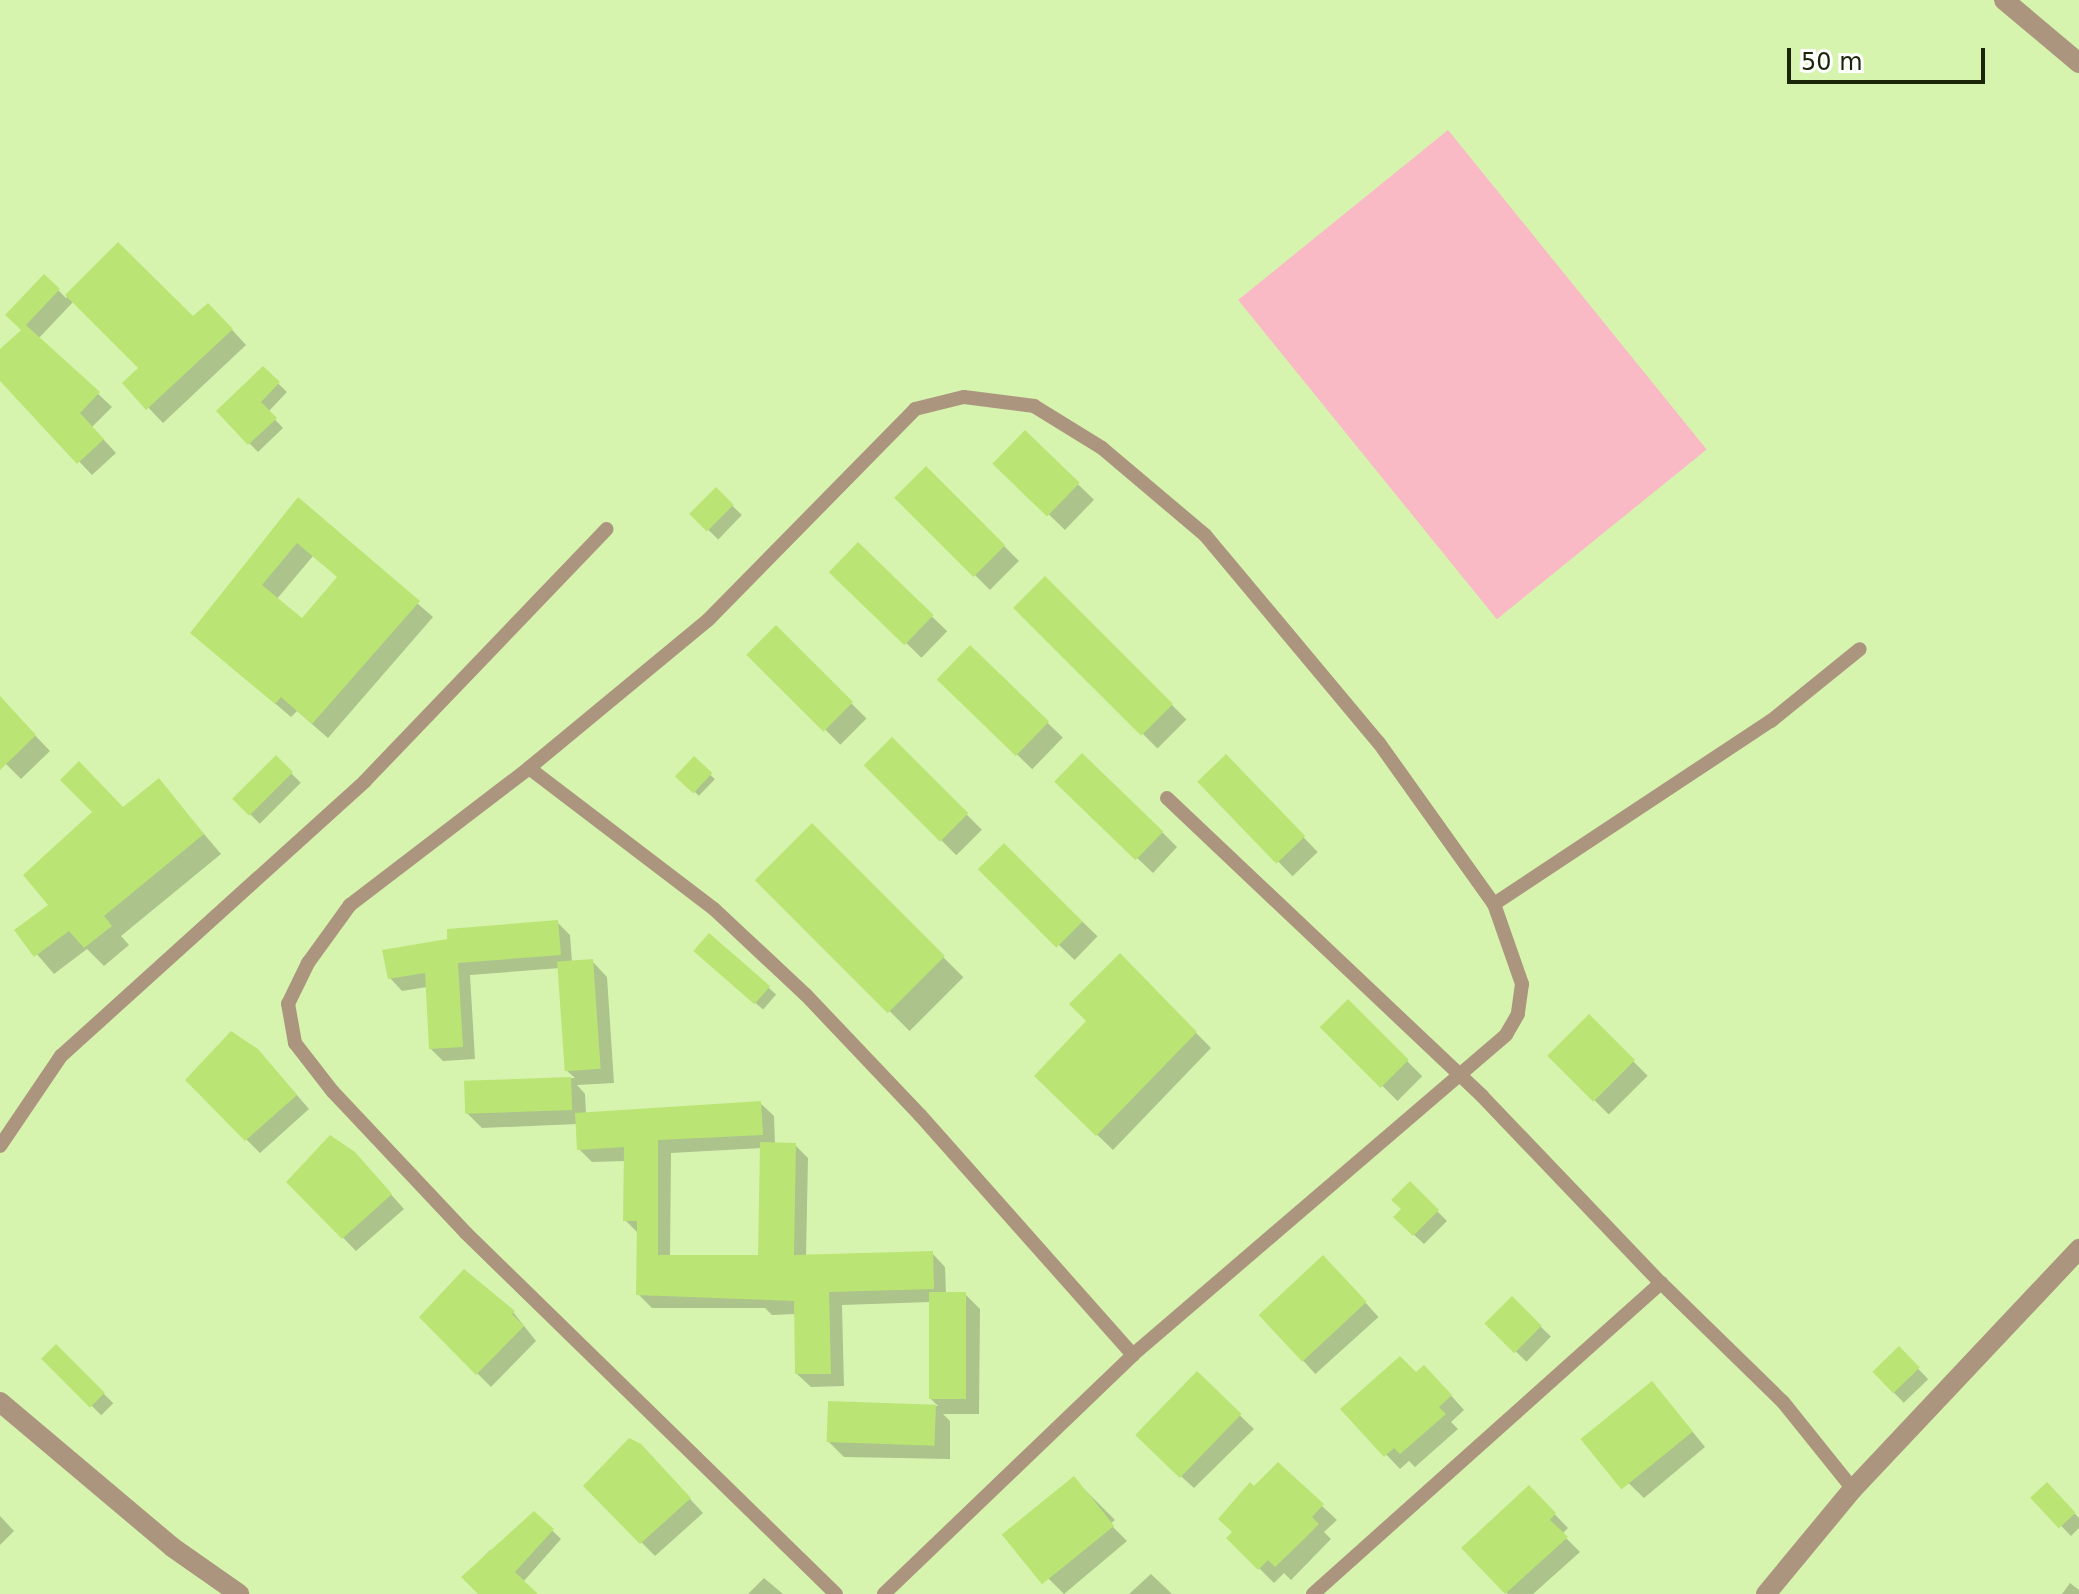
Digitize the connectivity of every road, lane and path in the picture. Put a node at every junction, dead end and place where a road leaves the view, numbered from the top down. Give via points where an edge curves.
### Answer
1 (2004, 0) edge
2 (2079, 63) edge
3 (607, 529) dead end
4 (1860, 649) dead end
5 (529, 768) junction
6 (1167, 798) dead end
7 (1494, 904) junction
8 (1462, 1076) junction
9 (0, 1146) edge
10 (2079, 1249) edge
11 (1661, 1283) junction
12 (1133, 1355) junction
13 (0, 1402) edge
14 (1853, 1489) junction
15 (239, 1594) edge
16 (836, 1594) edge
17 (884, 1594) edge
18 (1313, 1594) edge
19 (1766, 1594) edge

1 - 2 street
3 - 9 lane via 365,781 61,1056
4 - 7 lane via 1771,721
5 - 7 lane via 708,620 915,409 964,397 1034,406 1102,448 1205,535 1379,743
5 - 12 lane via 714,909 806,995
5 - 16 lane via 350,905 308,963 288,1004 295,1043 466,1233
6 - 8 lane
7 - 8 lane via 1522,984 1518,1014 1506,1035
8 - 11 lane
8 - 12 lane
10 - 14 street
11 - 14 lane via 1783,1402
11 - 18 lane
12 - 17 lane
13 - 15 street via 172,1547
14 - 19 street

